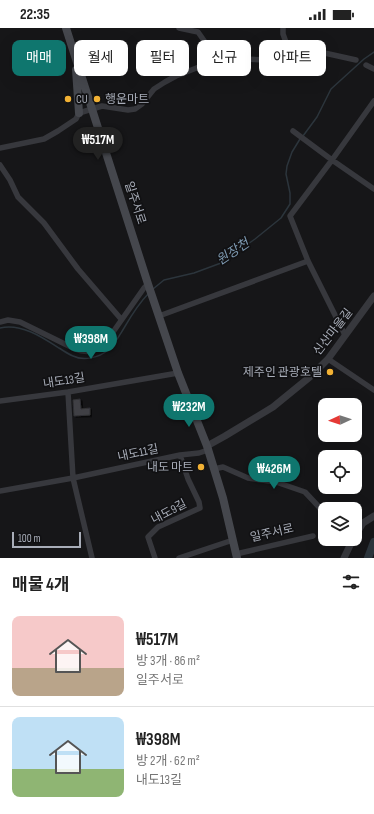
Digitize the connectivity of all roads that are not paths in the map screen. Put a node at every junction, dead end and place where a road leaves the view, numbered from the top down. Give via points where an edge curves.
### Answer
1 (66, 28) edge
2 (178, 28) edge
3 (284, 28) edge
4 (203, 40) edge
5 (285, 40) edge
6 (326, 53) edge
7 (74, 55) edge
8 (356, 60) dead end
9 (366, 65) dead end
10 (197, 68) edge
11 (374, 69) edge
12 (76, 76) edge
13 (81, 76) edge
14 (374, 101) edge
15 (92, 108) junction
16 (79, 113) junction
17 (295, 132) dead end
18 (0, 148) edge
19 (332, 160) junction
20 (0, 165) edge
21 (374, 189) edge
22 (308, 261) junction
23 (150, 289) junction
24 (374, 296) edge
25 (159, 316) junction
26 (122, 319) junction
27 (0, 322) edge
28 (346, 335) junction
29 (328, 358) junction
30 (178, 372) junction
31 (374, 390) edge
32 (68, 392) junction
33 (0, 401) edge
34 (208, 448) junction
35 (180, 455) junction
36 (214, 469) junction
37 (73, 478) junction
38 (0, 491) edge
39 (318, 505) edge
40 (374, 516) edge
41 (362, 524) edge
42 (314, 536) dead end
43 (233, 540) junction
44 (350, 546) edge
45 (237, 556) edge
46 (92, 558) edge
47 (155, 558) edge
48 (179, 558) edge
49 (344, 558) edge

1 - 7 main road, 일주서로
2 - 4 street via 198,32
3 - 5 street
6 - 8 street
9 - 11 street
10 - 15 street via 154,89 142,104 135,108
12 - 16 main road
13 - 15 main road, 일주서로
14 - 19 street
15 - 16 street
15 - 23 main road, 일주서로
16 - 18 street via 73,122 51,136
17 - 19 street
19 - 21 street
19 - 22 street via 290,216
20 - 26 street via 18,197 44,223 78,269
22 - 25 street
22 - 28 street
23 - 25 main road, 일주서로
23 - 26 street via 144,288
24 - 28 street, 신산마을길
25 - 30 main road, 일주서로
26 - 27 street via 103,346 88,352 79,351 20,322
28 - 29 street, 신산마을길
29 - 31 street
29 - 34 street, 신산마을길 via 311,376 273,407
30 - 32 street, 내도13길
30 - 34 main road, 일주서로
32 - 33 street, 내도13길
32 - 37 street
34 - 35 street, 내도11길 via 199,453
34 - 36 main road, 일주서로
35 - 37 street, 내도11길
35 - 47 street, 내도9길 via 200,508 158,527 148,537
36 - 39 street via 223,468 248,478 276,482 305,492
36 - 43 main road, 일주서로
37 - 38 street, 내도11길
37 - 46 street
40 - 41 street
42 - 45 street, 일주서로
43 - 45 main road, 일주서로
43 - 48 street
44 - 49 street

